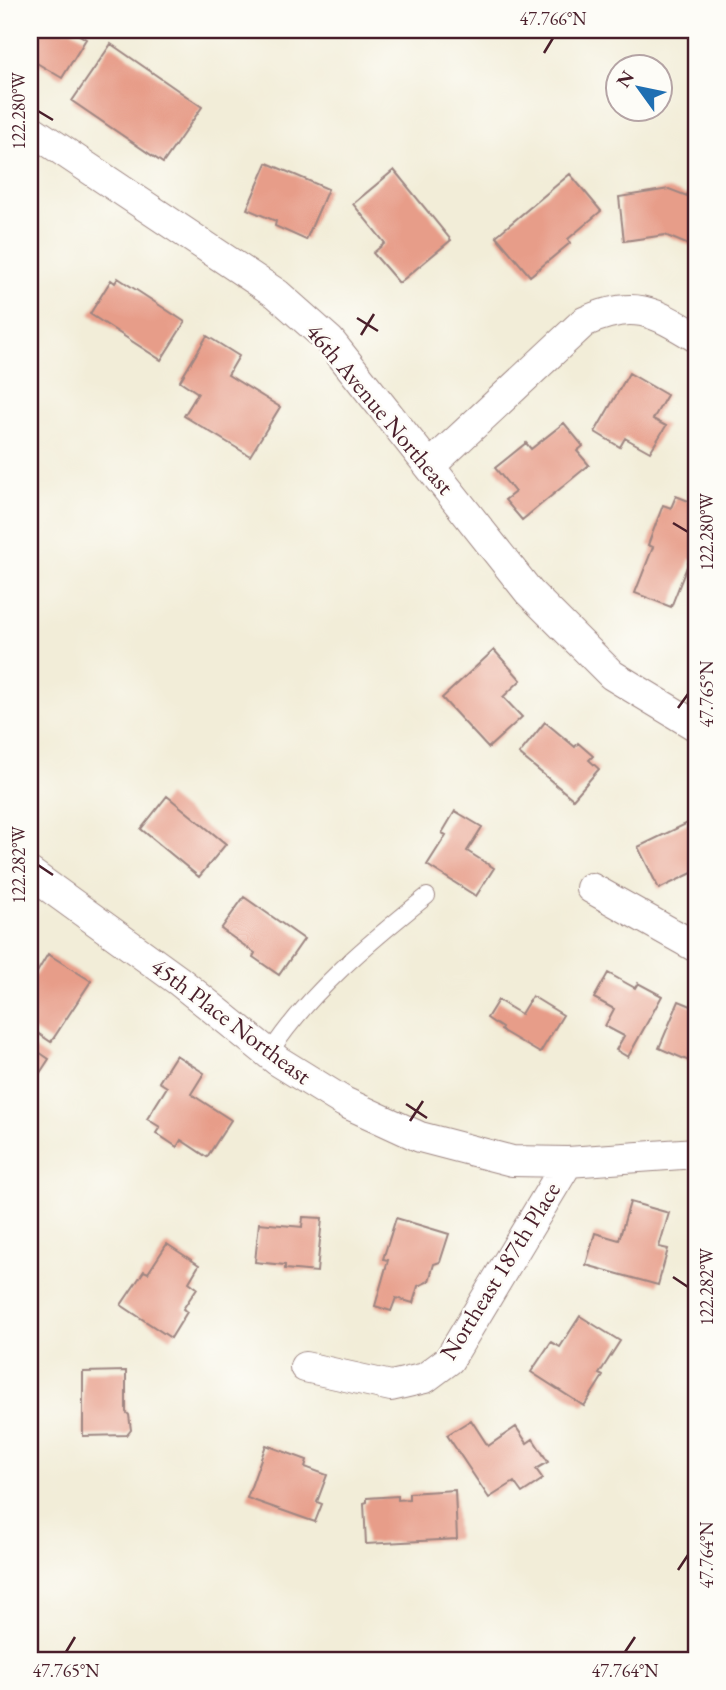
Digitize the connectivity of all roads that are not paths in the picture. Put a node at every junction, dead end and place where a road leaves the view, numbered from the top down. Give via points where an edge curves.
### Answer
1 (30, 129) edge
2 (696, 337) edge
3 (430, 466) junction
4 (696, 726) edge
5 (30, 873) edge
6 (591, 888) dead end
7 (427, 896) dead end
8 (696, 947) edge
9 (269, 1054) junction
10 (696, 1153) edge
11 (568, 1162) junction
12 (305, 1367) dead end

1 - 3 street, 46th Avenue Northeast via 277,294 330,341
2 - 3 street via 667,319 637,309 608,310 584,321
3 - 4 street, 46th Avenue Northeast via 529,592 612,675
5 - 9 street, 45th Place Northeast via 180,981
6 - 8 street
7 - 9 lane via 379,934 317,995 287,1026
9 - 11 street, 45th Place Northeast via 344,1102 420,1137 512,1161
10 - 11 street, 45th Place Northeast
11 - 12 street, Northeast 187th Place via 449,1360 425,1378 391,1386

